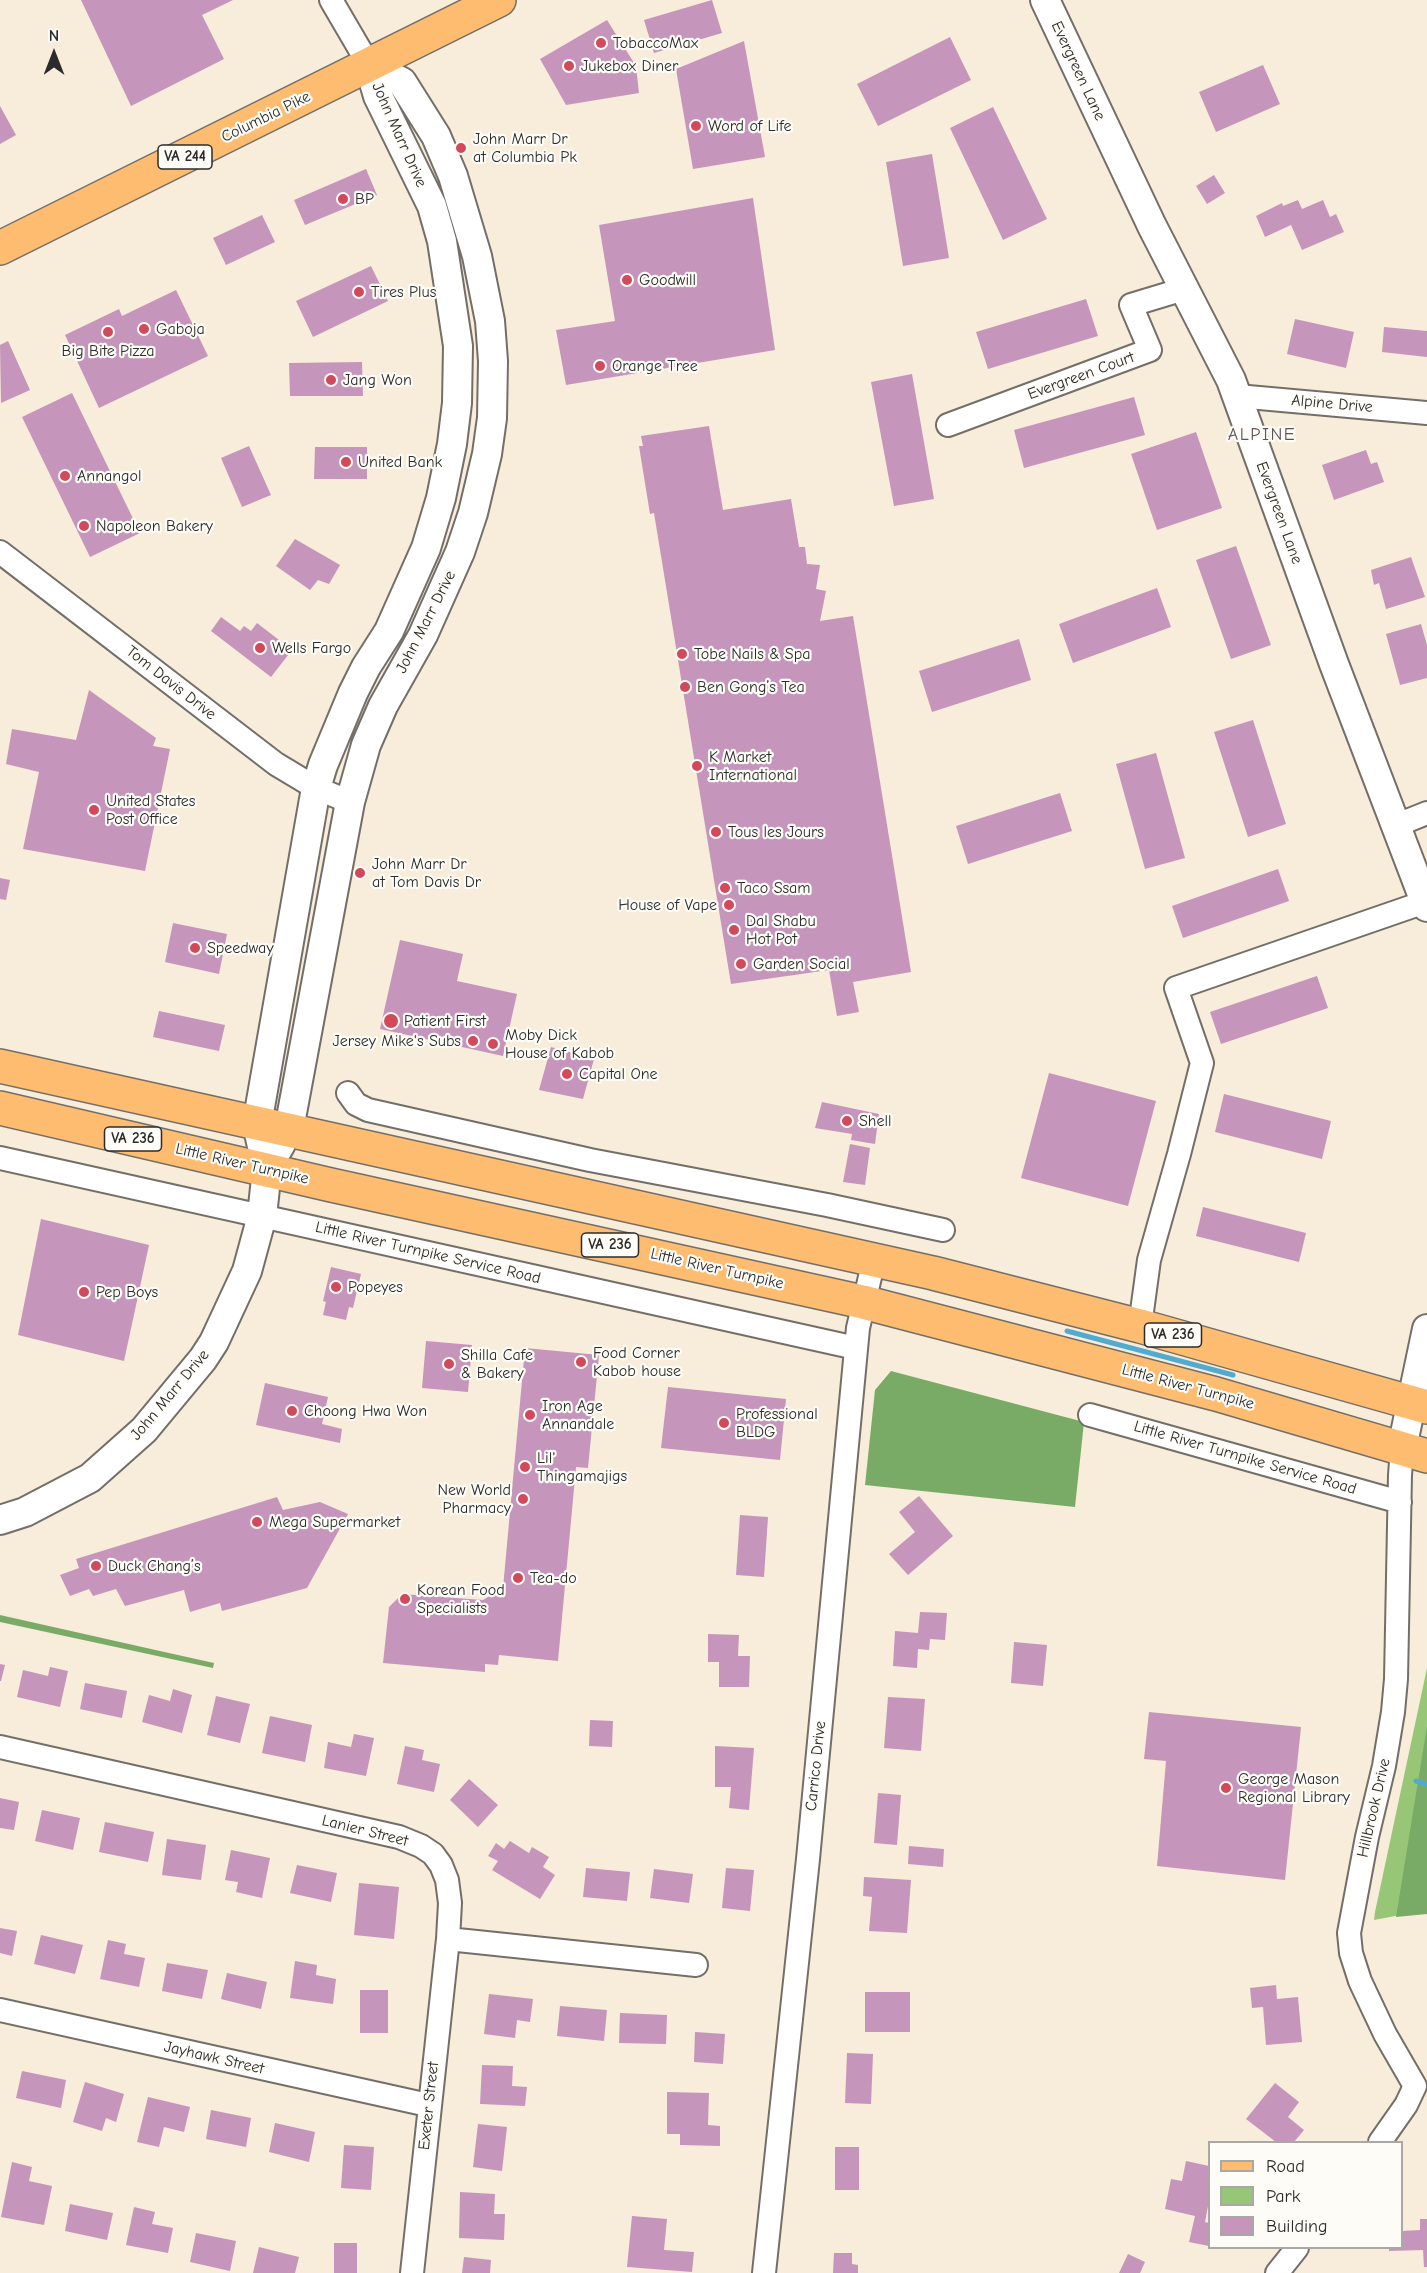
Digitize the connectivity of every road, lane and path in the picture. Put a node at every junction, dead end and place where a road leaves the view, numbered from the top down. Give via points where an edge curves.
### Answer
1 (331, 0) edge
2 (499, 0) edge
3 (1045, 0) edge
4 (369, 65) junction
5 (0, 248) edge
6 (1184, 289) junction
7 (1237, 396) junction
8 (1427, 413) edge
9 (948, 424) dead end
10 (0, 552) edge
11 (316, 788) junction
12 (350, 802) junction
13 (1427, 813) edge
14 (1397, 825) junction
15 (1426, 904) edge
16 (0, 1066) edge
17 (348, 1093) dead end
18 (0, 1108) edge
19 (257, 1124) junction
20 (289, 1130) junction
21 (0, 1158) edge
22 (267, 1169) junction
23 (262, 1216) junction
24 (943, 1230) dead end
25 (874, 1260) junction
26 (863, 1302) junction
27 (1140, 1326) junction
28 (1427, 1329) edge
29 (856, 1348) junction
30 (1419, 1404) edge
31 (1090, 1414) dead end
32 (1415, 1452) edge
33 (1400, 1502) junction
34 (0, 1520) edge
35 (0, 1747) edge
36 (448, 1939) junction
37 (696, 1965) dead end
38 (0, 2010) edge
39 (1421, 2086) edge
40 (428, 2105) junction
41 (1381, 2141) edge
42 (1295, 2249) edge
43 (412, 2273) edge
44 (764, 2273) edge
45 (1277, 2273) edge

1 - 4 street
2 - 4 main road, Columbia Pike / VA 244
3 - 6 street, Evergreen Lane
4 - 5 main road, Columbia Pike / VA 244
4 - 11 street, John Marr Drive via 378,96 432,206 442,241 458,346 457,403 441,498 426,548 389,632 353,693
4 - 12 street, John Marr Drive via 402,82 436,136 453,176 477,256 490,321 492,418 473,513 460,552 423,634 383,706 366,745
6 - 7 street, Evergreen Lane
6 - 9 street, Evergreen Court via 1131,304 1150,350
7 - 8 street, Alpine Drive
7 - 14 street, Evergreen Lane
10 - 11 street, Tom Davis Drive via 276,764
11 - 12 street, Tom Davis Drive
11 - 19 street, John Marr Drive
12 - 20 street, John Marr Drive
13 - 14 street
14 - 15 street, Evergreen Lane
15 - 27 street via 1176,988 1202,1063 1149,1260
16 - 19 main road, VA 236
17 - 24 street via 361,1107 379,1112 590,1160
18 - 22 main road, Little River Turnpike / VA 236
19 - 20 main road, VA 236
19 - 22 street, John Marr Drive
20 - 22 street, John Marr Drive
20 - 25 main road, VA 236
21 - 23 street, Little River Turnpike Service Road
22 - 23 street, John Marr Drive
22 - 26 main road, Little River Turnpike / VA 236
23 - 29 street, Little River Turnpike Service Road
23 - 34 street, John Marr Drive via 247,1271 214,1342 144,1430 90,1478 25,1512
25 - 26 street, Carrico Drive
25 - 27 main road, VA 236
26 - 29 street, Carrico Drive
26 - 32 main road, Little River Turnpike / VA 236 via 1216,1394
27 - 30 main road, VA 236
28 - 30 street
29 - 44 street, Carrico Drive
30 - 32 street
31 - 33 street, Little River Turnpike Service Road
32 - 33 street, Hillbrook Drive
33 - 39 street, Hillbrook Drive via 1393,1712 1349,1933 1360,1981 1385,2034
35 - 36 street, Lanier Street via 399,1837 421,1846 433,1854 447,1880
36 - 37 street
36 - 40 street, Exeter Street
38 - 40 street, Jayhawk Street
39 - 41 street, Hillbrook Drive
40 - 43 street, Exeter Street
42 - 45 street

